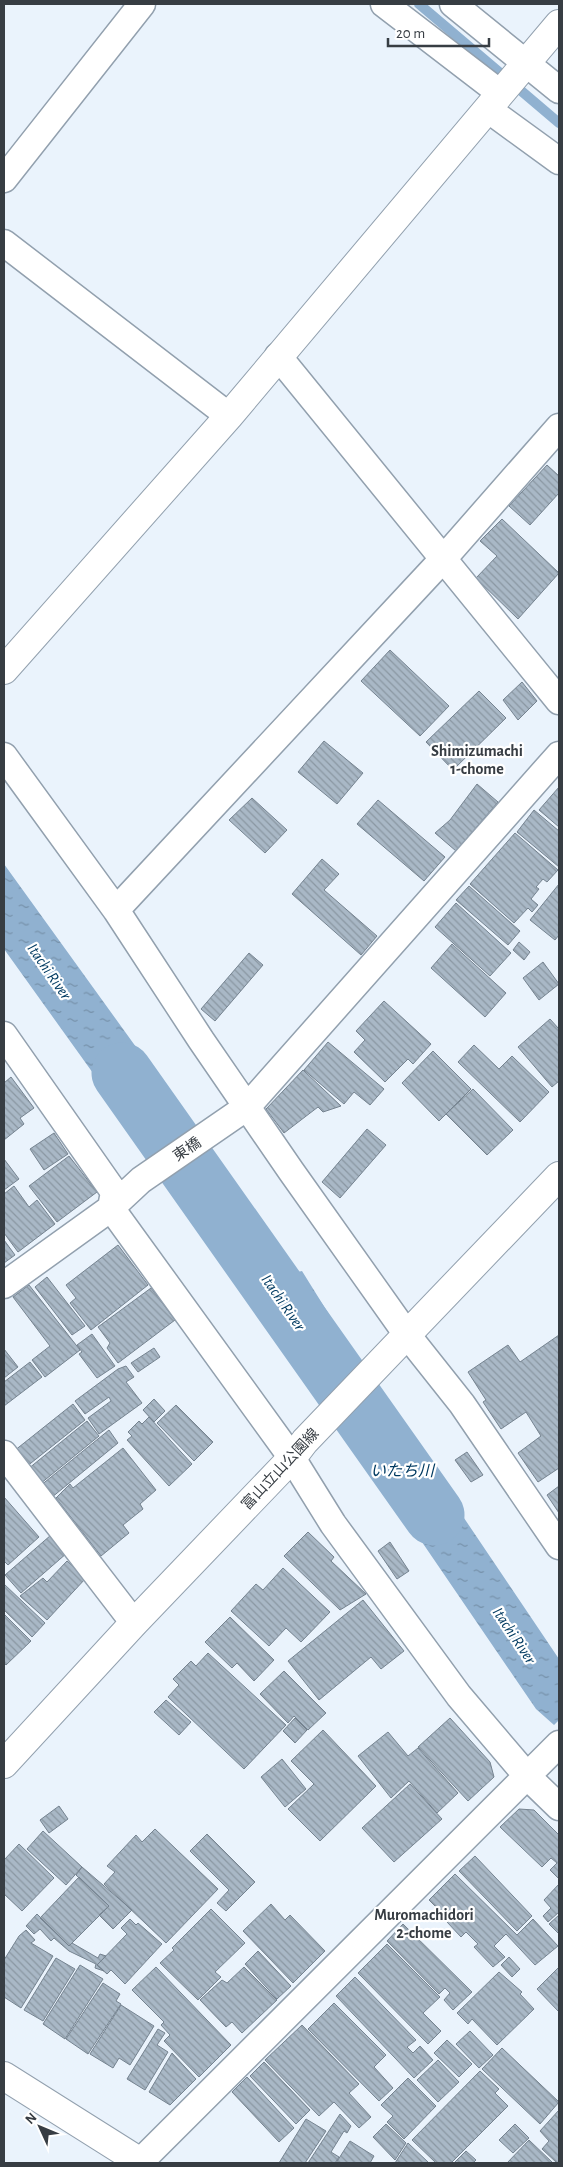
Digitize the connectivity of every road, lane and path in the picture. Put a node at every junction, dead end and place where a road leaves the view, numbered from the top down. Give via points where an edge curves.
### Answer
1 (142, 4) edge
2 (384, 4) edge
3 (453, 4) edge
4 (559, 24) edge
5 (526, 62) junction
6 (559, 90) edge
7 (494, 101) junction
8 (559, 161) edge
9 (4, 179) edge
10 (4, 243) edge
11 (278, 356) junction
12 (229, 416) junction
13 (559, 427) edge
14 (444, 558) junction
15 (4, 670) edge
16 (559, 701) edge
17 (559, 755) edge
18 (4, 756) edge
19 (116, 910) junction
20 (4, 1035) edge
21 (240, 1112) junction
22 (559, 1176) edge
23 (111, 1208) junction
24 (4, 1285) edge
25 (401, 1343) junction
26 (298, 1450) junction
27 (4, 1454) edge
28 (559, 1546) edge
29 (134, 1622) junction
30 (559, 1744) edge
31 (4, 1764) edge
32 (528, 1777) junction
33 (559, 1807) edge
34 (4, 2076) edge
35 (140, 2163) edge

1 - 9 street
2 - 7 street
3 - 5 street
4 - 5 street
5 - 6 street
5 - 7 street
7 - 8 street
7 - 11 street
10 - 12 street
11 - 12 street
11 - 14 street
12 - 15 street
13 - 14 street
14 - 16 street
14 - 19 street
17 - 21 street, 東橋
18 - 19 street
19 - 21 street
20 - 23 street via 114,1192
21 - 23 street, 東橋 via 141,1180
21 - 25 street
22 - 25 street, 富山立山公園線
23 - 24 street, 東橋
23 - 26 street
25 - 26 street, 富山立山公園線
25 - 28 street via 462,1404
26 - 29 street, 富山立山公園線
26 - 32 street via 333,1524 447,1680
27 - 29 street
29 - 31 street, 富山立山公園線
30 - 32 street
32 - 33 street
32 - 35 street
34 - 35 street

